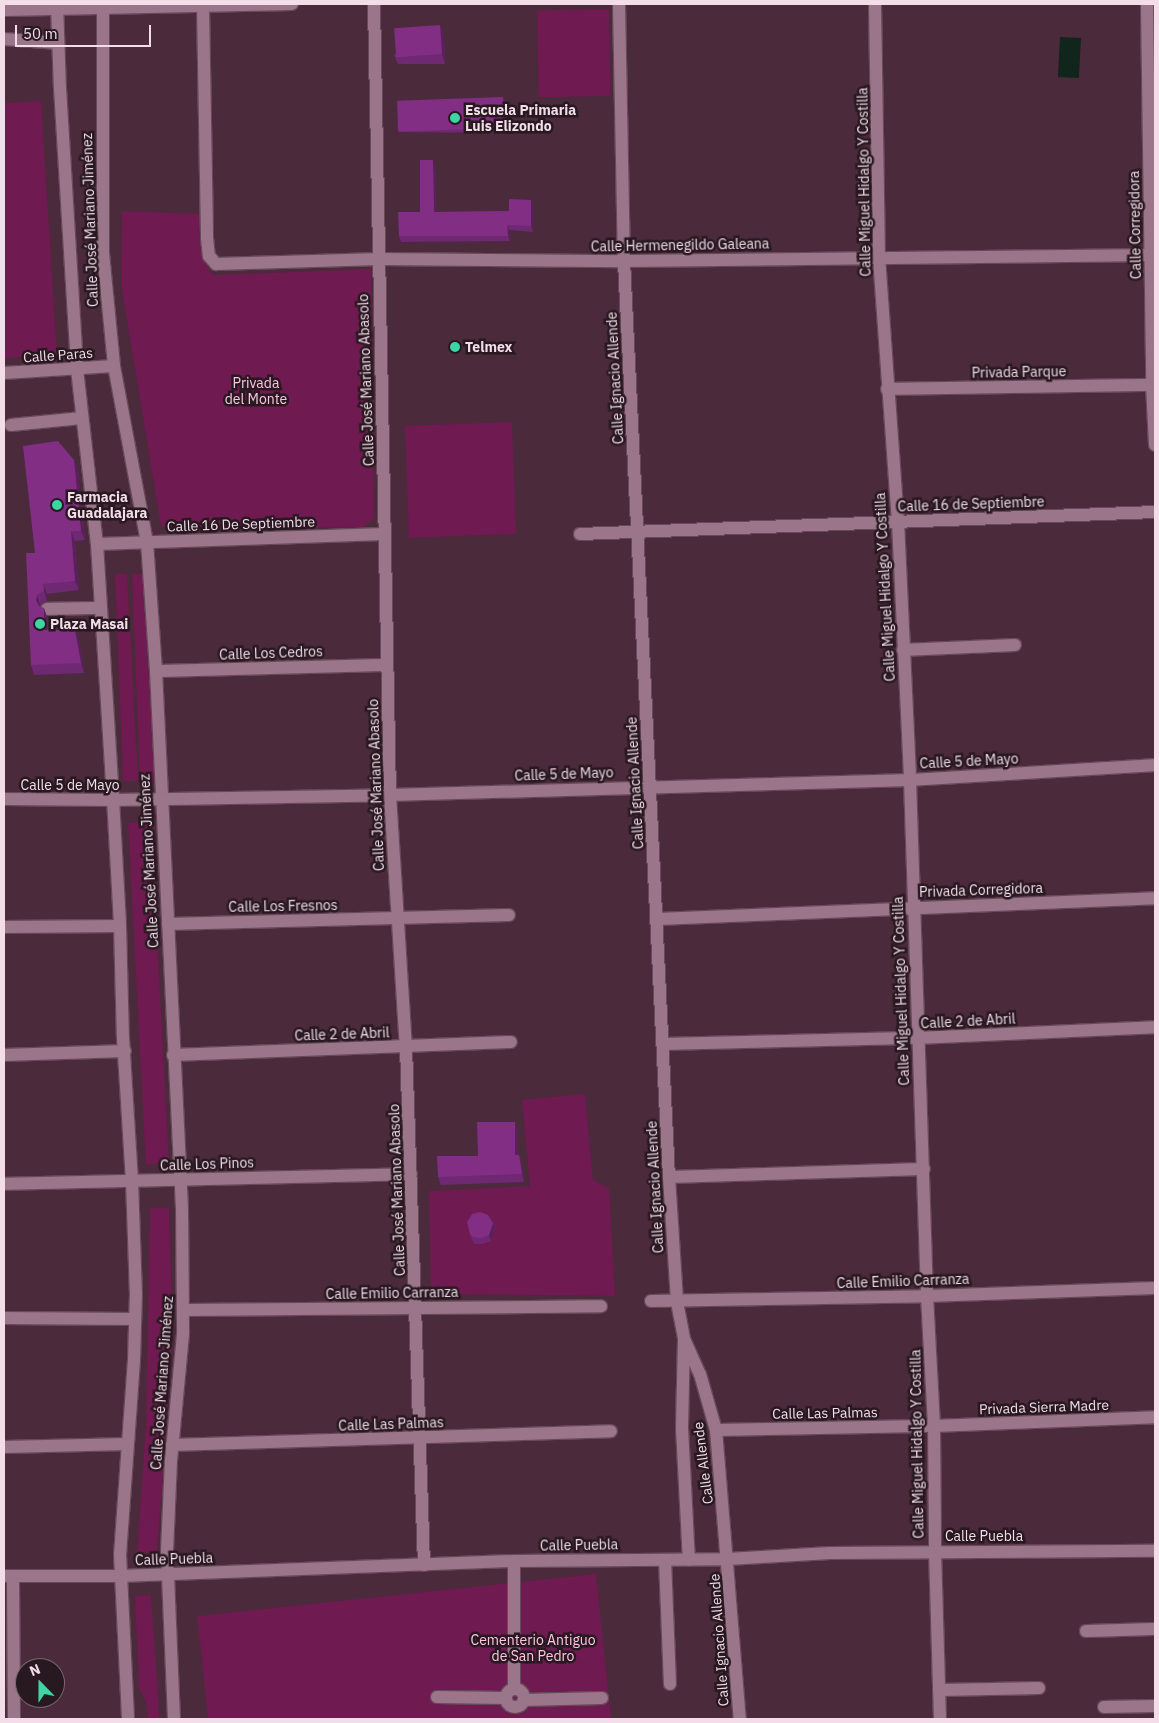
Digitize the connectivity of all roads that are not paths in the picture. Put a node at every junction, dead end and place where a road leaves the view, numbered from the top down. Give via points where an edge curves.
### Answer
1 (292, 4) edge
2 (374, 4) edge
3 (620, 4) edge
4 (875, 4) edge
5 (1147, 4) edge
6 (103, 5) edge
7 (58, 6) edge
8 (203, 6) junction
9 (4, 10) edge
10 (4, 39) edge
11 (58, 43) junction
12 (1152, 213) edge
13 (1153, 255) edge
14 (879, 257) junction
15 (379, 259) junction
16 (624, 261) junction
17 (114, 366) junction
18 (77, 369) junction
19 (4, 374) edge
20 (1152, 385) junction
21 (887, 389) junction
22 (82, 418) junction
23 (10, 425) dead end
24 (1155, 445) edge
25 (1155, 512) edge
26 (898, 522) junction
27 (637, 532) junction
28 (385, 534) junction
29 (580, 534) dead end
30 (147, 542) junction
31 (97, 544) junction
32 (100, 608) junction
33 (47, 609) dead end
34 (1015, 645) dead end
35 (903, 650) junction
36 (386, 665) junction
37 (156, 671) junction
38 (1155, 765) edge
39 (910, 780) junction
40 (650, 786) junction
41 (390, 795) junction
42 (4, 799) edge
43 (161, 799) junction
44 (113, 800) junction
45 (1155, 898) edge
46 (913, 908) junction
47 (509, 915) dead end
48 (658, 919) junction
49 (398, 920) junction
50 (168, 924) junction
51 (120, 926) junction
52 (4, 927) edge
53 (1155, 1027) edge
54 (917, 1038) junction
55 (511, 1042) dead end
56 (663, 1044) junction
57 (406, 1046) junction
58 (125, 1051) junction
59 (4, 1055) edge
60 (173, 1055) junction
61 (924, 1169) junction
62 (411, 1174) junction
63 (669, 1177) junction
64 (132, 1181) junction
65 (180, 1181) junction
66 (4, 1184) edge
67 (1155, 1288) edge
68 (927, 1296) junction
69 (651, 1301) dead end
70 (677, 1302) junction
71 (600, 1306) dead end
72 (417, 1308) junction
73 (184, 1310) junction
74 (4, 1318) edge
75 (134, 1319) junction
76 (684, 1340) junction
77 (1155, 1417) edge
78 (934, 1426) junction
79 (716, 1430) junction
80 (611, 1431) dead end
81 (420, 1438) junction
82 (128, 1444) junction
83 (172, 1444) junction
84 (4, 1446) edge
85 (935, 1551) junction
86 (1155, 1551) edge
87 (728, 1559) junction
88 (665, 1560) junction
89 (689, 1560) junction
90 (514, 1561) junction
91 (424, 1565) junction
92 (169, 1574) junction
93 (8, 1576) edge
94 (121, 1576) junction
95 (1155, 1629) edge
96 (1086, 1631) dead end
97 (670, 1684) dead end
98 (1039, 1688) dead end
99 (939, 1690) junction
100 (437, 1697) dead end
101 (602, 1698) dead end
102 (514, 1703) edge
103 (1104, 1706) dead end
104 (1155, 1706) edge
105 (14, 1719) edge
106 (128, 1719) edge
107 (174, 1719) edge
108 (740, 1719) edge
109 (940, 1719) edge

1 - 8 street
2 - 15 street, Calle José Mariano Abasolo
3 - 16 street, Calle Ignacio Allende
4 - 14 street, Calle Miguel Hidalgo Y Costilla
5 - 12 street, Calle Corregidora
6 - 7 street
6 - 8 street
6 - 17 street, Calle José Mariano Jiménez via 103,244
7 - 9 street
7 - 11 street, Calle José Mariano Jiménez
8 - 15 street, Calle Hermenegildo Galeana via 209,256 216,264 229,265
10 - 11 street
11 - 18 street, Calle José Mariano Jiménez
12 - 13 street, Calle Corregidora
13 - 14 street, Calle Hermenegildo Galeana
13 - 20 street, Calle Corregidora
14 - 16 street, Calle Hermenegildo Galeana
14 - 21 street, Calle Miguel Hidalgo Y Costilla
15 - 16 street, Calle Hermenegildo Galeana
15 - 28 street, Calle José Mariano Abasolo
16 - 27 street, Calle Ignacio Allende
17 - 18 street, Calle Paras
17 - 30 street, Calle José Mariano Jiménez
18 - 19 street, Calle Paras
18 - 22 street, Calle José Mariano Jiménez
20 - 21 street, Privada Parque
20 - 24 street, Calle Corregidora
21 - 26 street, Calle Miguel Hidalgo Y Costilla
22 - 23 street
22 - 31 street, Calle José Mariano Jiménez
25 - 26 street, Calle 16 de Septiembre
26 - 27 street, Calle 16 de Septiembre
26 - 35 street, Calle Miguel Hidalgo Y Costilla
27 - 29 street, Calle 16 de Septiembre
27 - 40 street, Calle Ignacio Allende
28 - 30 street, Calle 16 De Septiembre
28 - 36 street, Calle José Mariano Abasolo
30 - 31 street, Calle 16 De Septiembre
30 - 37 street, Calle José Mariano Jiménez
31 - 32 street, Calle José Mariano Jiménez
32 - 33 street
32 - 44 street, Calle José Mariano Jiménez
34 - 35 street
35 - 39 street, Calle Miguel Hidalgo Y Costilla
36 - 37 street, Calle Los Cedros
36 - 41 street, Calle José Mariano Abasolo
37 - 43 street, Calle José Mariano Jiménez
38 - 39 street, Calle 5 de Mayo
39 - 40 street, Calle 5 de Mayo
39 - 46 street, Calle Miguel Hidalgo Y Costilla
40 - 41 street, Calle 5 de Mayo
40 - 48 street, Calle Ignacio Allende
41 - 43 street, Calle 5 de Mayo
41 - 49 street, Calle José Mariano Abasolo
42 - 44 street, Calle 5 de Mayo
43 - 44 street, Calle 5 de Mayo
43 - 50 street, Calle José Mariano Jiménez
44 - 51 street, Calle José Mariano Jiménez
45 - 46 street, Privada Corregidora
46 - 48 street, Privada Corregidora
46 - 54 street, Calle Miguel Hidalgo Y Costilla
47 - 49 street, Calle Los Fresnos
48 - 56 street, Calle Ignacio Allende
49 - 50 street, Calle Los Fresnos
49 - 57 street, Calle José Mariano Abasolo
50 - 60 street, Calle José Mariano Jiménez
51 - 52 street
51 - 58 street, Calle José Mariano Jiménez
53 - 54 street, Calle 2 de Abril
54 - 56 street, Calle 2 de Abril
54 - 61 street, Calle Miguel Hidalgo Y Costilla
55 - 57 street, Calle 2 de Abril
56 - 63 street, Calle Ignacio Allende
57 - 60 street, Calle 2 de Abril
57 - 62 street, Calle José Mariano Abasolo
58 - 59 street
58 - 64 street, Calle José Mariano Jiménez
60 - 65 street, Calle José Mariano Jiménez
61 - 63 street
61 - 68 street, Calle Miguel Hidalgo Y Costilla
62 - 65 street, Calle Los Pinos
62 - 72 street, Calle José Mariano Abasolo
63 - 70 street, Calle Ignacio Allende
64 - 65 street, Calle Los Pinos
64 - 66 street, Calle Los Pinos
64 - 75 street, Calle José Mariano Jiménez
65 - 73 street, Calle José Mariano Jiménez
67 - 68 street, Calle Emilio Carranza
68 - 70 street, Calle Emilio Carranza
68 - 78 street, Calle Miguel Hidalgo Y Costilla
69 - 70 street, Calle Emilio Carranza
70 - 76 street, Calle Ignacio Allende
71 - 72 street, Calle Emilio Carranza
72 - 73 street, Calle Emilio Carranza
72 - 81 street, Calle José Mariano Abasolo
73 - 83 street, Calle José Mariano Jiménez
74 - 75 street
75 - 82 street, Calle José Mariano Jiménez
76 - 79 street, Calle Allende via 700,1374
76 - 89 street, Calle Ignacio Allende via 682,1428
77 - 78 street, Privada Sierra Madre
78 - 79 street, Calle Las Palmas
78 - 85 street, Calle Miguel Hidalgo Y Costilla
79 - 87 street, Calle Allende
80 - 81 street, Calle Las Palmas
81 - 83 street, Calle Las Palmas
81 - 91 street, Calle José Mariano Abasolo
82 - 84 street
82 - 94 street, Calle José Mariano Jiménez
83 - 92 street, Calle José Mariano Jiménez via 166,1552
85 - 86 street, Calle Puebla
85 - 87 street, Calle Puebla
85 - 99 street, Calle Miguel Hidalgo Y Costilla
87 - 89 street, Calle Puebla
87 - 108 street, Calle Ignacio Allende
88 - 89 street, Calle Puebla
88 - 90 street, Calle Puebla
88 - 97 street
90 - 91 street, Calle Puebla
90 - 102 street
91 - 92 street, Calle Puebla
92 - 94 street, Calle Puebla
92 - 107 street, Calle José Mariano Jiménez
93 - 94 street, Calle Puebla
93 - 105 street
94 - 106 street, Calle José Mariano Jiménez
95 - 96 street
98 - 99 street
99 - 109 street, Calle Miguel Hidalgo Y Costilla
100 - 102 street
101 - 102 street
103 - 104 street

